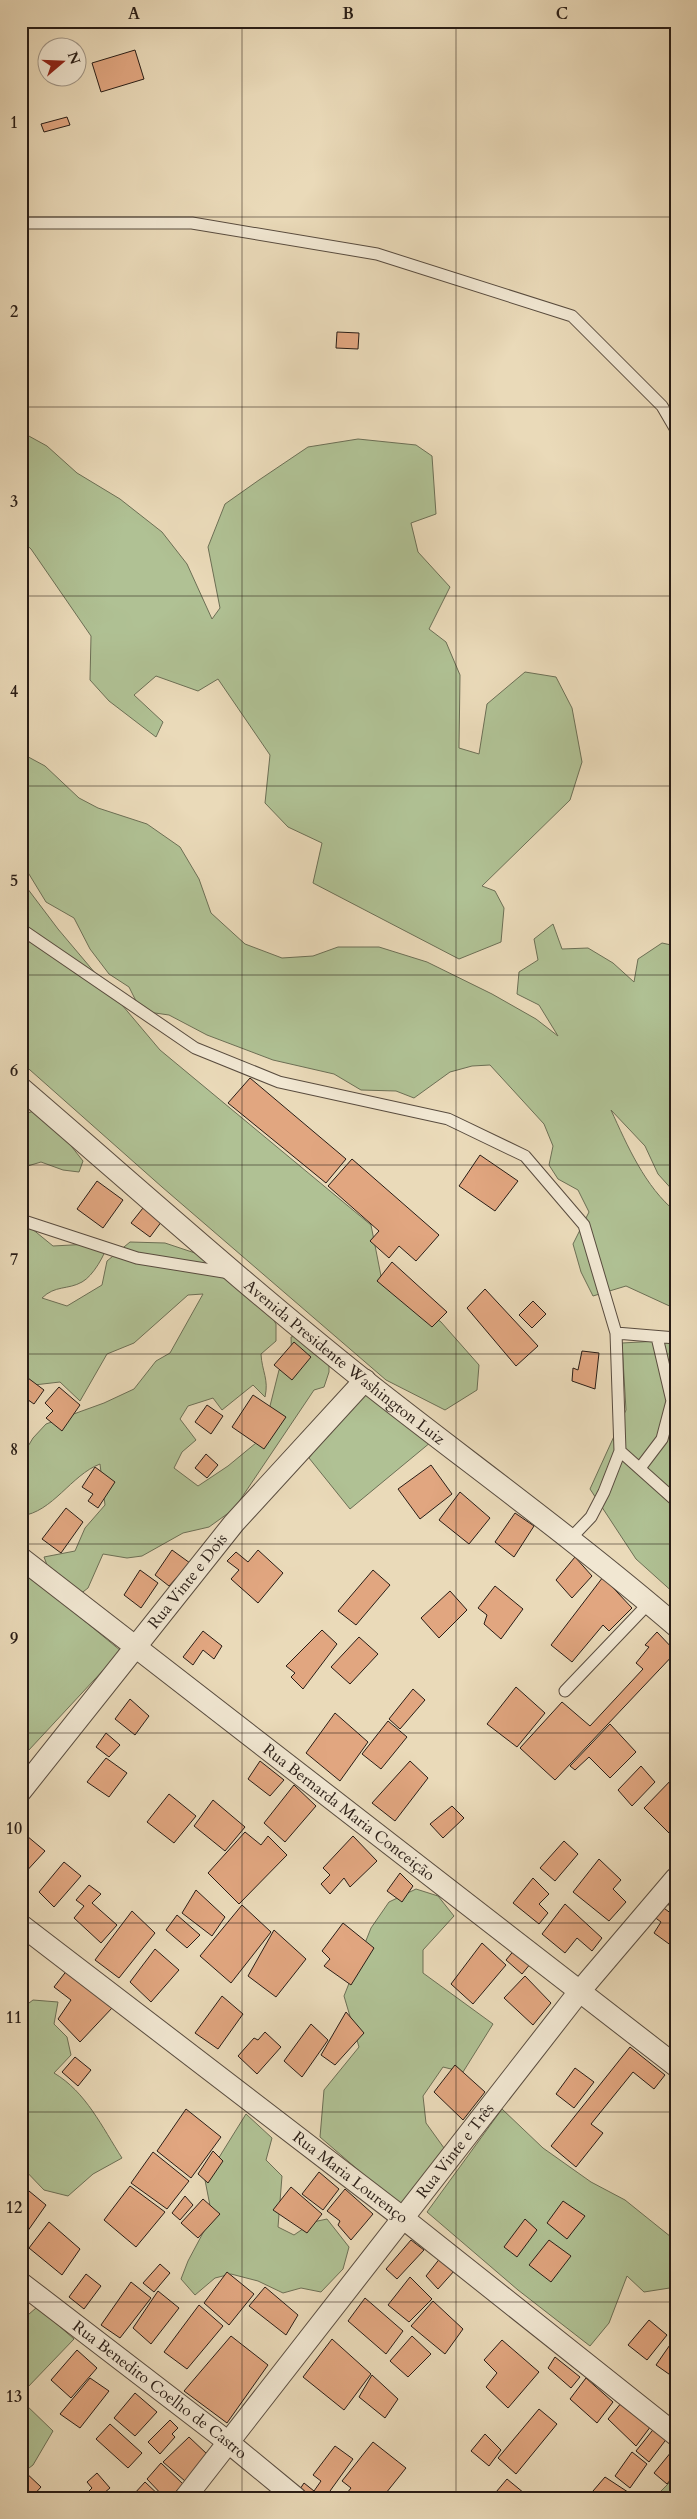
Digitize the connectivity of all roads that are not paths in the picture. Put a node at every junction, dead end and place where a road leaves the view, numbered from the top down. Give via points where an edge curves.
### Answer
1 (21, 223) edge
2 (676, 430) edge
3 (21, 929) edge
4 (21, 1088) edge
5 (21, 1220) edge
6 (237, 1274) junction
7 (616, 1333) junction
8 (657, 1337) junction
9 (676, 1338) edge
10 (364, 1380) junction
11 (620, 1451) junction
12 (640, 1468) junction
13 (676, 1501) edge
14 (571, 1538) junction
15 (21, 1558) edge
16 (649, 1603) junction
17 (676, 1626) edge
18 (136, 1646) junction
19 (565, 1691) dead end
20 (21, 1791) edge
21 (676, 1878) edge
22 (21, 1925) edge
23 (579, 1992) junction
24 (676, 2066) edge
25 (403, 2218) junction
26 (21, 2282) edge
27 (676, 2435) edge
28 (228, 2442) junction
29 (185, 2498) edge
30 (296, 2498) edge

1 - 2 lane via 192,224 377,254 572,316 662,406
3 - 7 lane via 195,1048 279,1082 448,1120 525,1156 584,1225
4 - 6 street, Avenida Presidente Washington Luiz
5 - 6 lane via 137,1258
6 - 10 street, Avenida Presidente Washington Luiz
7 - 8 lane
7 - 11 lane
8 - 9 lane
8 - 12 lane via 672,1401 662,1439
10 - 14 street, Avenida Presidente Washington Luiz
10 - 18 street, Rua Vinte e Dois via 234,1523
11 - 12 lane
11 - 14 lane via 591,1518
12 - 13 lane
14 - 16 street, Avenida Presidente Washington Luiz
15 - 18 street, Rua Bernarda Maria Conceição
16 - 17 street, Avenida Presidente Washington Luiz
16 - 19 lane
18 - 20 street, Rua Vinte e Dois
18 - 23 street, Rua Bernarda Maria Conceição
21 - 23 street, Rua Vinte e Três
22 - 25 street, Rua Maria Lourenço
23 - 24 street, Rua Bernarda Maria Conceição
23 - 25 street, Rua Vinte e Três
25 - 27 street, Rua Maria Lourenço
25 - 28 street, Rua Vinte e Três
26 - 28 street, Rua Benedito Coelho de Castro
28 - 29 street, Rua Vinte e Três
28 - 30 street, Rua Benedito Coelho de Castro

